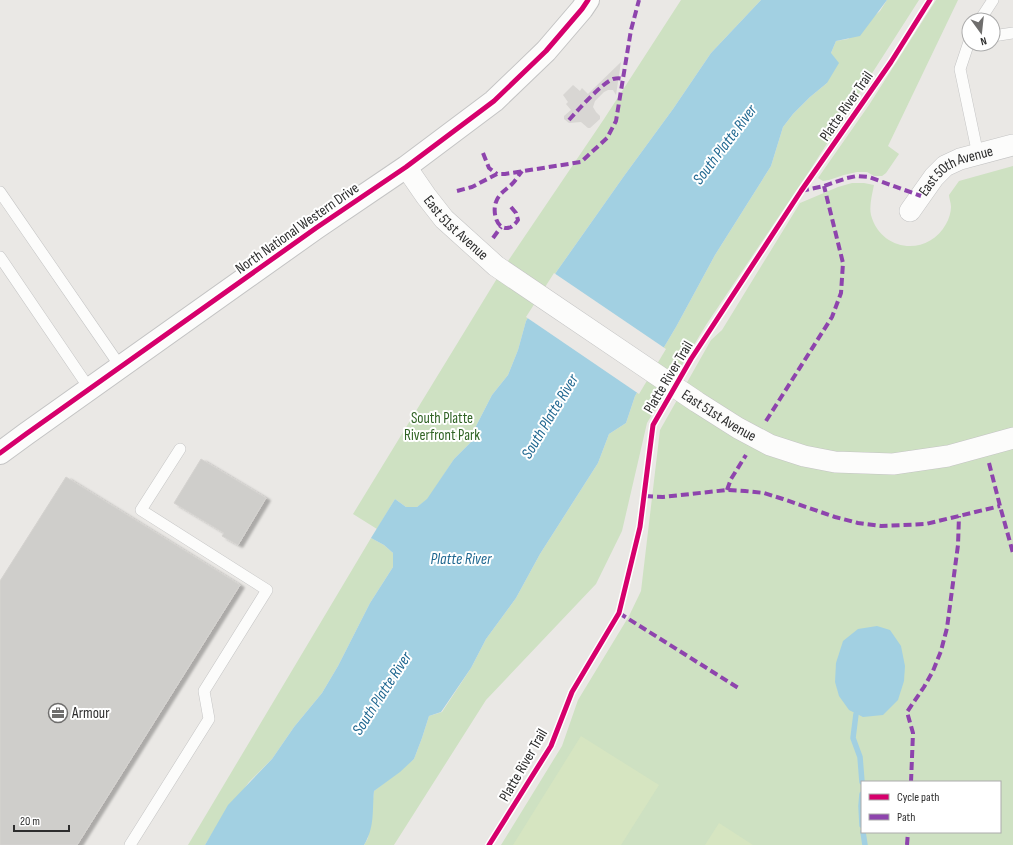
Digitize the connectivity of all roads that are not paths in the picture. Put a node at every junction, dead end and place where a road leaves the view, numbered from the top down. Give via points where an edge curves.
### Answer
1 (588, 0) edge
2 (993, 0) edge
3 (985, 12) edge
4 (1013, 33) edge
5 (1001, 35) edge
6 (966, 52) edge
7 (1013, 145) edge
8 (978, 155) junction
9 (406, 168) junction
10 (0, 192) edge
11 (910, 211) dead end
12 (0, 257) edge
13 (120, 366) junction
14 (90, 388) junction
15 (1013, 438) edge
16 (180, 449) dead end
17 (0, 453) edge
18 (130, 845) edge

1 - 9 street, North National Western Drive via 546,51 494,101
2 - 3 lane
4 - 5 lane
6 - 8 lane via 960,69
7 - 8 street, East 50th Avenue
8 - 11 street, East 50th Avenue via 945,166
9 - 13 street, North National Western Drive
9 - 15 street, East 51st Avenue via 444,219 496,266 697,402 738,428 770,444 804,456 836,462 893,464 948,456
10 - 13 lane
12 - 14 lane
13 - 14 street, North National Western Drive
14 - 17 street, North National Western Drive
16 - 18 lane via 141,510 267,590 204,691 209,719

